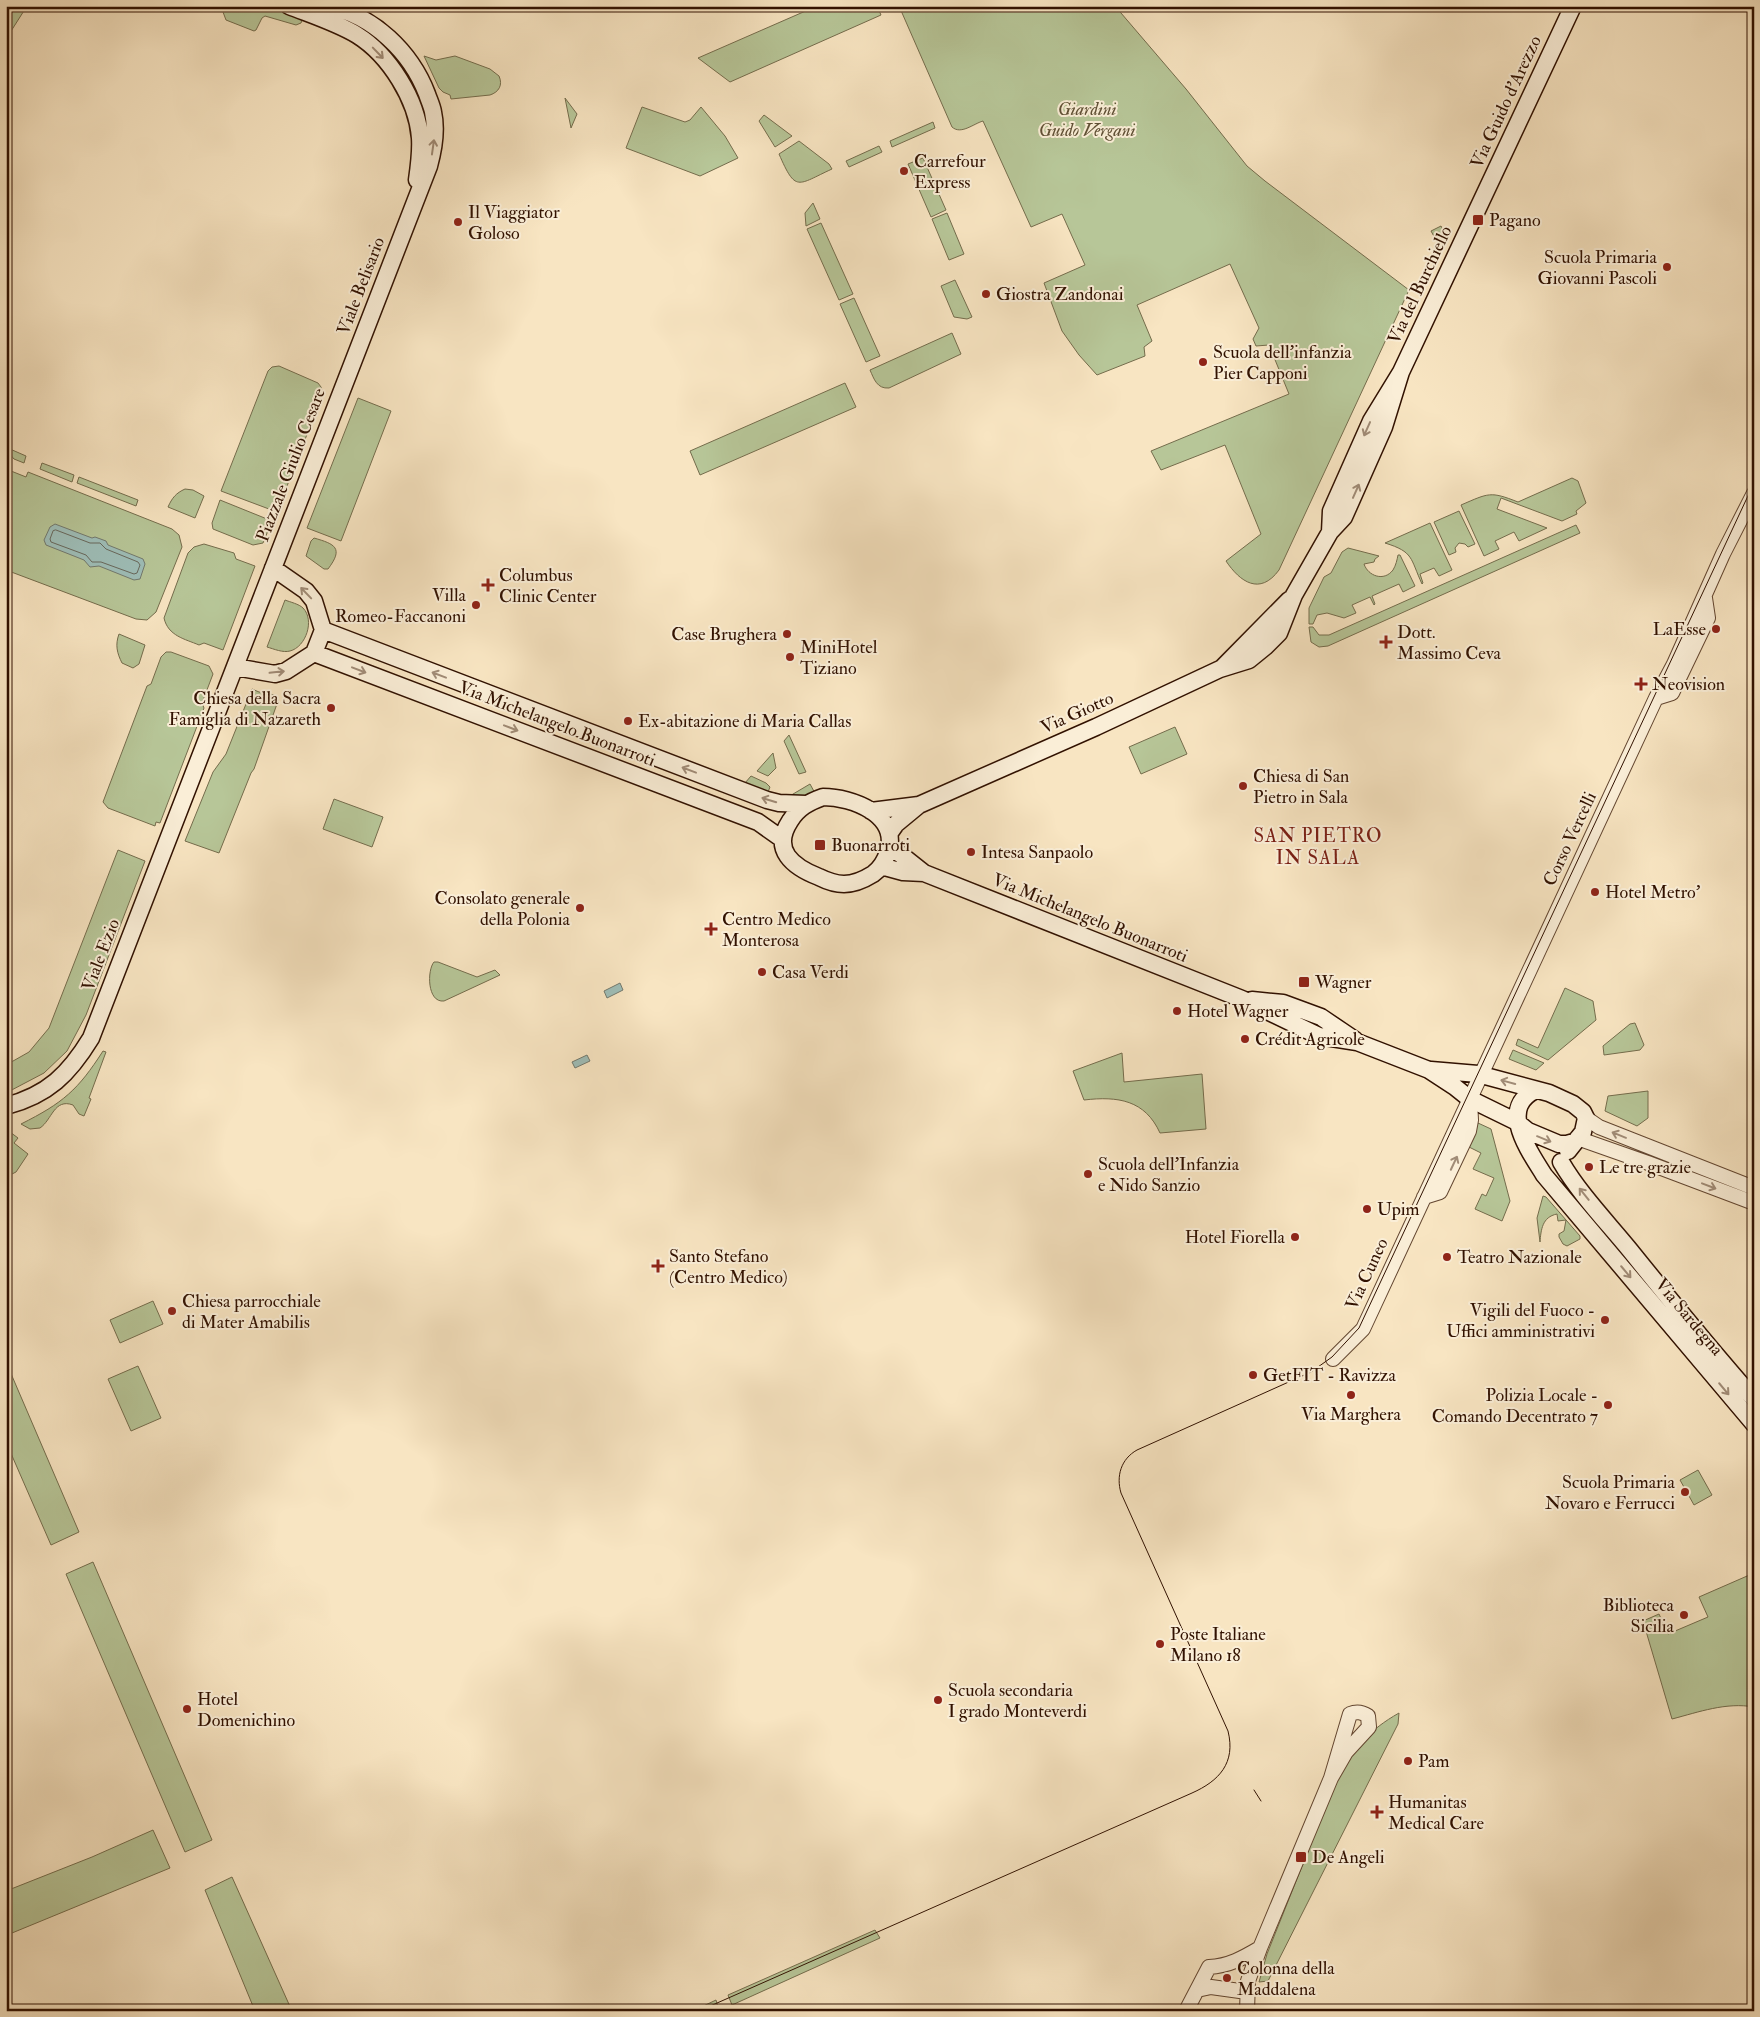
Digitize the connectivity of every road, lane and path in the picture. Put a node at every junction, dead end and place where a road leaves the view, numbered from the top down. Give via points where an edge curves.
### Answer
1 (290, 6) edge
2 (1573, 6) edge
3 (332, 7) edge
4 (354, 16) junction
5 (338, 26) junction
6 (433, 112) junction
7 (416, 116) junction
8 (411, 209) junction
9 (1474, 214) joint
10 (347, 377) joint
11 (1754, 493) edge
12 (273, 568) junction
13 (1294, 595) junction
14 (1705, 598) junction
15 (323, 630) junction
16 (1265, 647) joint
17 (314, 653) junction
18 (1674, 664) junction
19 (235, 667) junction
20 (1220, 669) junction
21 (1656, 698) junction
22 (1641, 731) junction
23 (806, 804) junction
24 (919, 805) junction
25 (871, 811) junction
26 (782, 839) junction
27 (890, 840) junction
28 (163, 849) joint
29 (881, 866) junction
30 (924, 873) junction
31 (1428, 1070) junction
32 (1481, 1075) junction
33 (1536, 1090) junction
34 (1470, 1100) junction
35 (6, 1106) edge
36 (1586, 1118) junction
37 (1517, 1122) junction
38 (1576, 1140) junction
39 (1561, 1162) junction
40 (1544, 1175) junction
41 (1754, 1188) edge
42 (1754, 1203) edge
43 (1332, 1359) dead end
44 (1754, 1400) edge
45 (1754, 1424) edge
46 (1330, 1778) junction
47 (1260, 1948) junction
48 (1197, 1990) junction
49 (1247, 1992) junction
50 (1186, 2011) edge
51 (1247, 2011) edge

1 - 5 main road
2 - 9 main road, Via Guido d'Arezzo
3 - 4 main road
3 - 5 main road
4 - 5 main road
4 - 6 main road via 392,40 407,56
5 -> 7 main road via 357,35 390,66
6 - 7 main road
8 -> 6 main road via 424,182 433,149
7 - 8 main road via 420,156
8 - 10 main road, Viale Belisario
9 - 13 main road, Via del Burchiello via 1401,372 1384,427 1344,517 1330,532
10 - 12 main road, Piazzale Giulio Cesare
11 - 14 street, Corso Vercelli
15 -> 12 main road, Piazzale Giulio Cesare via 314,601 306,591
12 - 19 main road, Piazzale Giulio Cesare
13 - 16 main road, Via del Burchiello via 1279,633
13 - 20 main road, Via Giotto
14 - 18 street, Corso Vercelli
14 - 21 street, Corso Vercelli via 1708,616 1672,692
15 - 17 main road
23 -> 15 main road, Via Michelangelo Buonarroti via 773,802 734,788
16 - 20 main road, Via Giotto via 1249,660
19 -> 17 main road via 275,674 286,671
17 -> 26 main road, Via Michelangelo Buonarroti via 758,822
18 - 21 street, Corso Vercelli
18 - 22 street, Corso Vercelli via 1660,671 1637,719
19 - 28 main road, Piazzale Giulio Cesare
20 - 24 main road, Via Giotto
21 - 22 street, Corso Vercelli
22 - 32 street, Corso Vercelli
23 - 25 main road via 823,797 835,797
23 - 26 main road via 791,818
24 - 25 main road
24 - 27 main road via 900,820
25 - 27 main road via 882,819
26 - 29 main road via 785,851 795,865 829,882 859,881
27 - 29 main road
27 - 30 main road, Via Michelangelo Buonarroti
28 - 35 main road, Viale Ezio via 91,1038 68,1070 47,1089 26,1101
29 - 30 main road, Via Michelangelo Buonarroti
30 - 31 main road, Via Michelangelo Buonarroti via 1242,999 1283,1003 1321,1017 1357,1042
31 - 32 main road, Via Michelangelo Buonarroti
31 - 34 main road, Via Michelangelo Buonarroti
33 -> 32 main road, Via Michelangelo Buonarroti
32 - 34 street, Via Cuneo
33 - 36 main road via 1573,1104
33 - 37 main road via 1521,1104
34 - 37 main road, Via Michelangelo Buonarroti
34 - 43 street, Via Cuneo via 1363,1329
36 - 38 main road via 1583,1132
41 -> 36 street via 1599,1127
37 -> 38 main road via 1528,1132 1558,1144
37 - 40 main road, Via Sardegna via 1526,1147
38 - 39 main road
38 -> 42 street
39 - 40 main road
44 -> 39 main road, Via Sardegna via 1569,1176
40 -> 45 main road, Via Sardegna
46 - 46 street via 1346,1752 1369,1727 1368,1716 1355,1712 1350,1714
46 - 47 street
47 - 48 street via 1234,1962 1209,1967
47 - 49 street
48 - 49 street via 1211,1987
48 - 50 street
49 - 51 street

